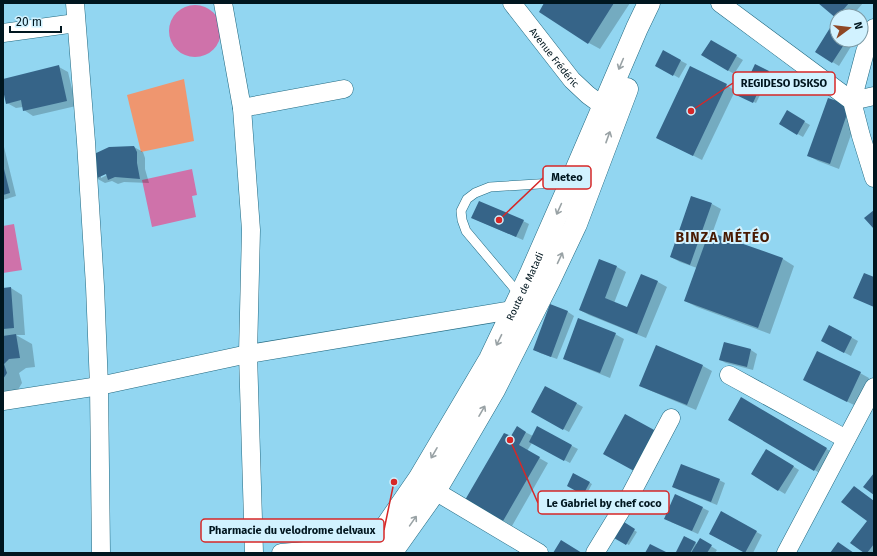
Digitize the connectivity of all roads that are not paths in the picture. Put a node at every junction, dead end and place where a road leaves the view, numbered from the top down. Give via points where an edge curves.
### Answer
1 (75, 3) edge
2 (222, 3) edge
3 (512, 3) edge
4 (649, 3) edge
5 (662, 3) edge
6 (720, 3) edge
7 (76, 24) junction
8 (874, 28) edge
9 (3, 33) edge
10 (344, 89) dead end
11 (874, 96) edge
12 (852, 101) junction
13 (603, 106) junction
14 (242, 108) junction
15 (874, 178) edge
16 (572, 182) junction
17 (540, 277) junction
18 (517, 302) junction
19 (248, 354) junction
20 (729, 375) dead end
21 (99, 386) junction
22 (874, 387) edge
23 (3, 401) edge
24 (671, 418) dead end
25 (846, 439) junction
26 (434, 490) junction
27 (381, 550) edge
28 (101, 553) edge
29 (254, 553) edge
30 (281, 553) edge
31 (539, 553) edge
32 (595, 553) edge
33 (786, 553) edge

1 - 7 street
2 - 14 street
3 - 13 street, Avenue Frédéric via 572,80
4 -> 13 main road, Route de Matadi
17 -> 5 main road, Route de Matadi via 576,224
6 - 12 street
7 - 9 street
7 - 21 street via 86,142
8 - 12 street
10 - 14 street
11 - 12 street
12 - 15 street
13 - 16 main road, Route de Matadi
14 - 19 street via 251,230
16 -> 17 main road, Route de Matadi
16 - 18 lane via 490,187 467,199 461,211 466,231
17 - 18 main road, Route de Matadi
26 -> 17 main road, Route de Matadi via 494,390
18 - 19 street
18 -> 27 main road, Route de Matadi via 490,359 419,479
19 - 21 street
19 - 29 street
20 - 25 street
21 - 23 street
21 - 28 street
22 - 25 street
24 - 32 street via 631,494
25 - 33 street
27 -> 26 main road, Route de Matadi
26 - 31 street
27 - 30 street

